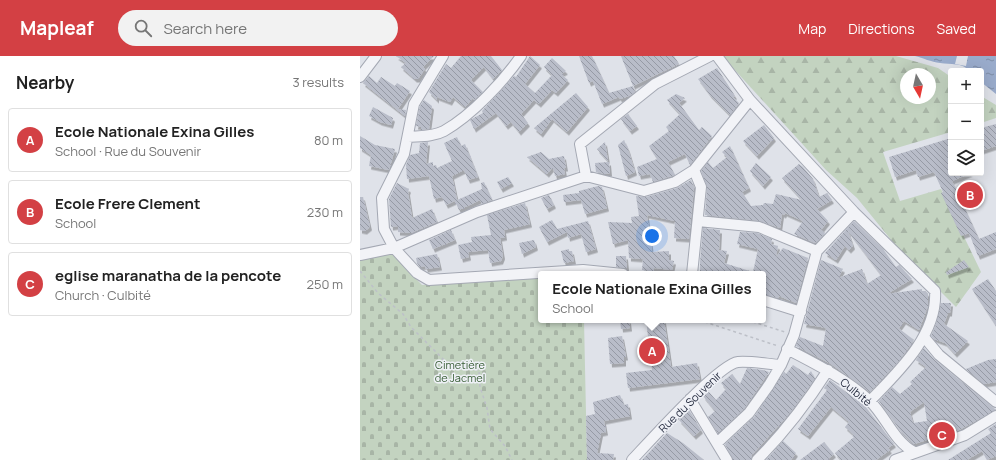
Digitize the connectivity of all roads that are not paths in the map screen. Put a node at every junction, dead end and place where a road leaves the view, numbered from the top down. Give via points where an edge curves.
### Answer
1 (376, 56) edge
2 (443, 56) edge
3 (521, 56) edge
4 (710, 56) edge
5 (717, 56) edge
6 (360, 77) edge
7 (750, 100) junction
8 (408, 137) junction
9 (694, 170) junction
10 (586, 176) junction
11 (854, 212) junction
12 (698, 221) junction
13 (394, 248) junction
14 (817, 251) junction
15 (360, 255) edge
16 (567, 271) edge
17 (592, 271) edge
18 (692, 271) edge
19 (538, 273) edge
20 (766, 301) edge
21 (801, 312) junction
22 (924, 337) junction
23 (787, 350) junction
24 (781, 365) junction
25 (828, 370) junction
26 (690, 399) junction
27 (870, 401) junction
28 (996, 402) edge
29 (996, 416) edge
30 (718, 442) junction
31 (914, 452) junction
32 (632, 460) edge
33 (727, 460) edge
34 (757, 460) edge
35 (895, 460) edge

1 - 6 street
2 - 8 street via 414,104
3 - 8 street via 500,82 468,114 443,132
4 - 10 street via 656,84 580,144
5 - 7 street
7 - 9 street
7 - 11 street
8 - 13 street via 404,154 382,198 384,229
9 - 10 street via 675,182 644,191
9 - 12 street via 701,187
10 - 13 street via 477,212
11 - 14 street
11 - 22 street via 935,291 936,304
12 - 14 street via 759,227
12 - 18 street
13 - 15 street
13 - 19 street via 416,274 429,280
14 - 21 street
16 - 17 street
20 - 21 street
21 - 23 street
22 - 27 street via 898,371
22 - 28 street via 939,356
23 - 24 street
23 - 25 street, Culbité
24 - 26 street, Rue du Souvenir via 736,362 721,371
24 - 30 street via 749,413
25 - 27 street, Culbité
25 - 34 street via 805,406
26 - 30 street
26 - 32 street, Rue du Souvenir
27 - 31 street, Culbité via 905,447
29 - 31 street via 965,435
30 - 33 street
31 - 35 street

